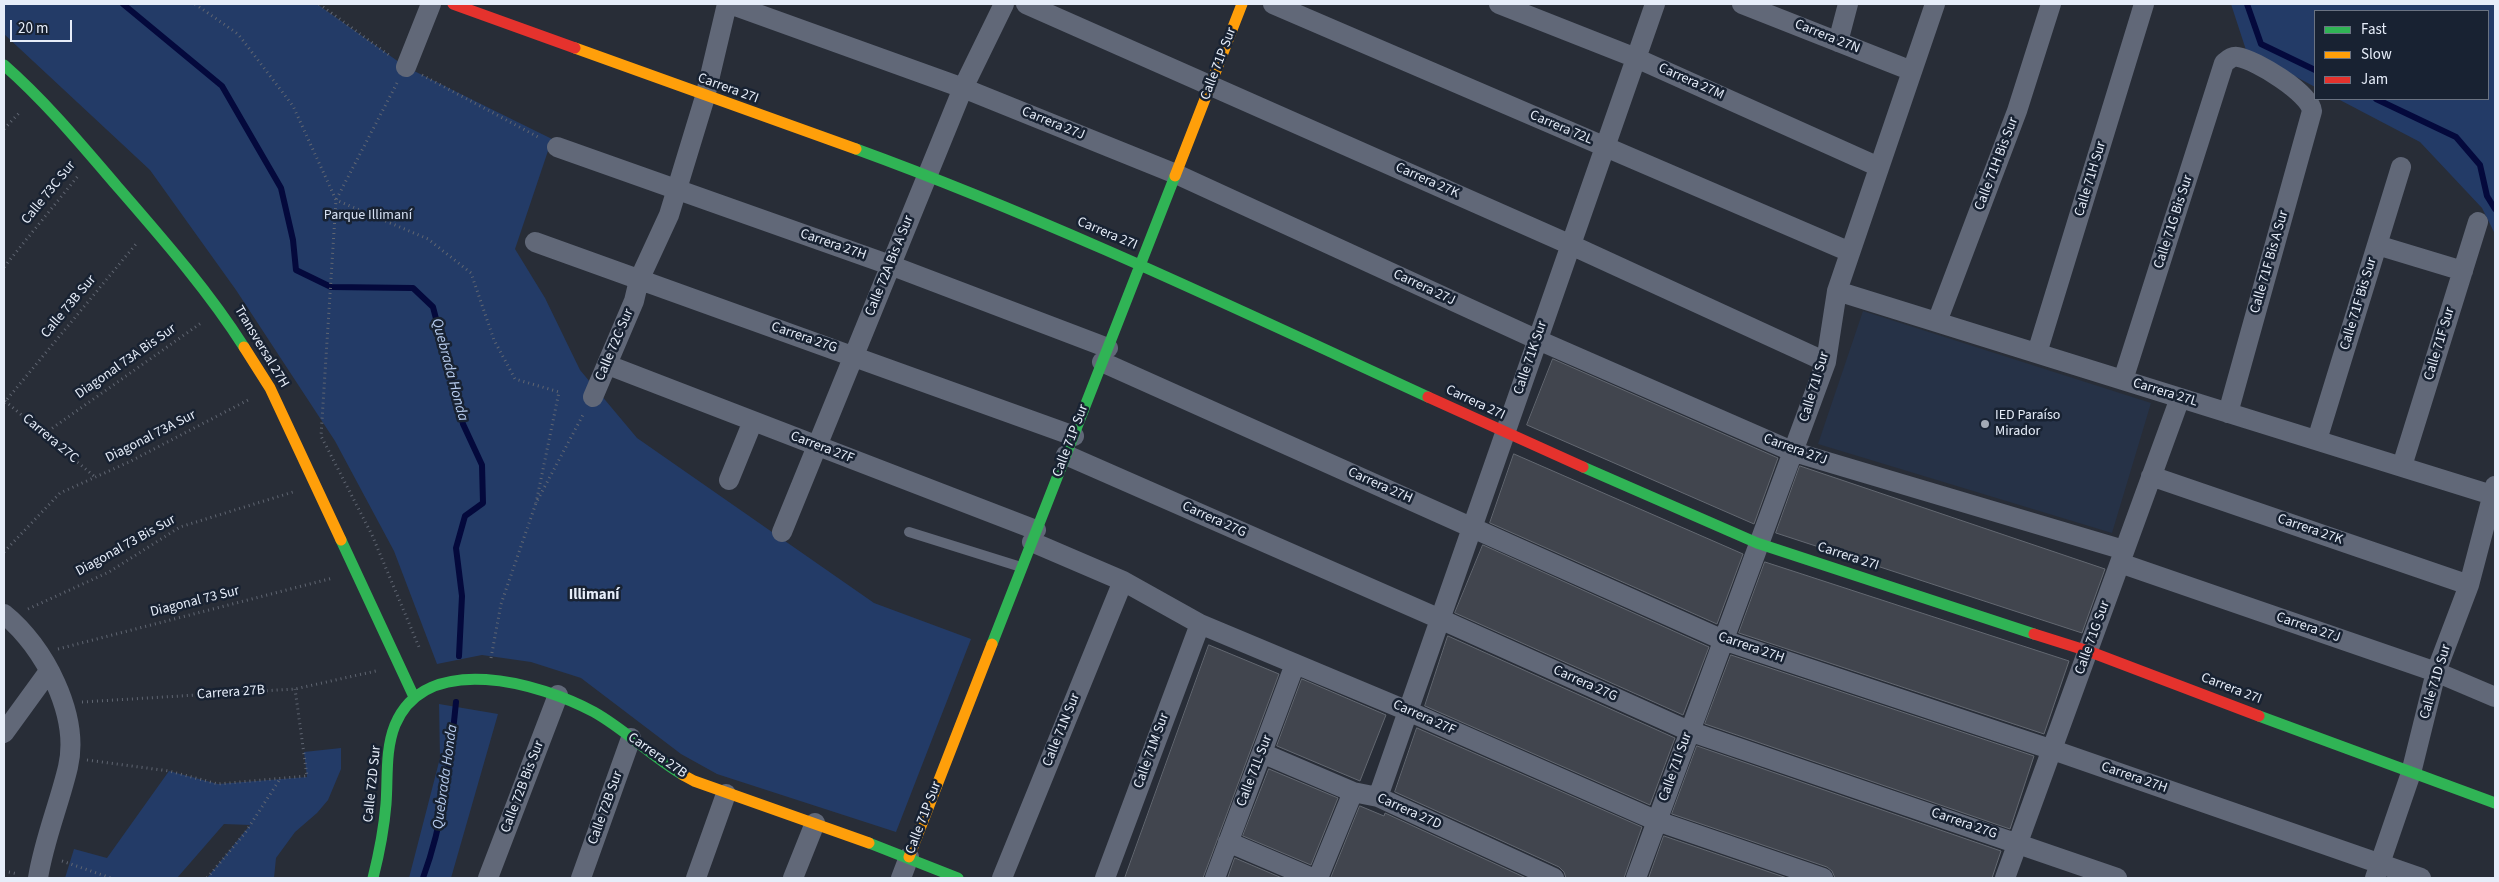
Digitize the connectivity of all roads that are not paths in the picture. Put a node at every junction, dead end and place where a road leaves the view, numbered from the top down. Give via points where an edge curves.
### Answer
1 (431, 4) edge
2 (453, 4) edge
3 (729, 4) edge
4 (1004, 4) edge
5 (1026, 4) edge
6 (1242, 4) edge
7 (1273, 4) edge
8 (1499, 4) edge
9 (1655, 4) edge
10 (1848, 4) edge
11 (1935, 4) edge
12 (2051, 4) edge
13 (2144, 4) edge
14 (1748, 5) edge
15 (1838, 42) junction
16 (1636, 58) junction
17 (4, 65) edge
18 (406, 66) road end
19 (1912, 71) junction
20 (1210, 85) junction
21 (962, 88) junction
22 (705, 97) junction
23 (2312, 111) joint
24 (557, 147) road end
25 (1605, 147) junction
26 (1879, 167) junction
27 (2401, 168) dead end
28 (1176, 174) junction
29 (927, 175) junction
30 (678, 190) junction
31 (2478, 222) dead end
32 (535, 242) dead end
33 (1571, 245) junction
34 (2377, 245) junction
35 (1850, 252) junction
36 (1140, 264) junction
37 (890, 265) junction
38 (2463, 271) junction
39 (639, 280) junction
40 (1837, 291) junction
41 (1937, 322) junction
42 (1538, 340) junction
43 (2038, 354) junction
44 (854, 355) junction
45 (1105, 355) junction
46 (1826, 362) junction
47 (608, 365) junction
48 (2124, 380) junction
49 (593, 397) road end
50 (2180, 398) junction
51 (2228, 413) junction
52 (752, 421) junction
53 (1505, 433) junction
54 (1074, 436) junction
55 (2317, 440) junction
56 (817, 446) junction
57 (1794, 452) junction
58 (1066, 455) junction
59 (2402, 466) junction
60 (2151, 476) junction
61 (729, 480) dead end
62 (2494, 490) edge
63 (1472, 527) junction
64 (782, 532) dead end
65 (909, 532) dead end
66 (1034, 536) junction
67 (1758, 543) junction
68 (2122, 557) junction
69 (1022, 568) junction
70 (1123, 581) junction
71 (2469, 585) junction
72 (6, 616) edge
73 (1440, 619) junction
74 (1200, 624) junction
75 (1723, 640) junction
76 (2088, 651) junction
77 (1295, 664) junction
78 (50, 671) junction
79 (2436, 672) junction
80 (558, 695) junction
81 (2495, 696) edge
82 (414, 697) junction
83 (1408, 711) junction
84 (5, 728) edge
85 (1689, 731) junction
86 (631, 738) junction
87 (2052, 750) junction
88 (1262, 753) junction
89 (2411, 773) junction
90 (1353, 792) junction
91 (726, 794) junction
92 (1378, 797) junction
93 (2495, 803) edge
94 (1657, 821) junction
95 (815, 824) junction
96 (1228, 842) junction
97 (2018, 843) junction
98 (909, 857) junction
99 (2377, 871) edge
100 (38, 878) edge
101 (373, 878) edge
102 (488, 878) edge
103 (581, 878) edge
104 (696, 878) edge
105 (793, 878) edge
106 (901, 878) edge
107 (958, 878) edge
108 (1002, 878) edge
109 (1105, 878) edge
110 (1215, 878) edge
111 (1312, 878) edge
112 (1318, 878) edge
113 (1554, 878) edge
114 (1636, 878) edge
115 (1823, 878) edge
116 (2005, 878) edge
117 (2117, 878) edge
118 (2421, 878) edge

1 - 18 street
2 - 22 street, Carrera 27I
3 - 21 street, Carrera 27J
3 - 22 street, Calle 72C Sur
4 - 21 street, Calle 72A Bis A Sur
5 - 20 street, Carrera 27K
6 - 20 street, Calle 71P Sur
7 - 25 street, Carrera 72L
8 - 16 street, Carrera 27M
9 - 16 street, Calle 71K Sur
10 - 15 street
11 - 19 street, Calle 71I Sur
12 - 41 street, Calle 71H Bis Sur via 2017,111
13 - 43 street, Calle 71H Sur
14 - 15 street, Carrera 27N
15 - 19 street, Carrera 27N
16 - 25 street, Calle 71K Sur
16 - 26 street, Carrera 27M
17 - 82 street, Transversal 27H via 37,94 220,309 270,388
19 - 26 street, Calle 71I Sur
20 - 28 street, Calle 71P Sur
20 - 33 street, Carrera 27K
21 - 28 street, Carrera 27J
21 - 29 street, Calle 72A Bis A Sur
22 - 29 street, Carrera 27I
22 - 30 street, Calle 72C Sur
23 - 48 street, Calle 71G Bis Sur via 2308,100 2269,72 2238,57 2224,63
23 - 51 street, Calle 71F Bis A Sur
24 - 30 street, Carrera 27H
25 - 33 street, Calle 71K Sur
25 - 35 street, Carrera 72L
26 - 35 street, Calle 71I Sur
27 - 34 street, Calle 71F Bis Sur
28 - 36 street, Calle 71P Sur
28 - 42 street, Carrera 27J
29 - 36 street, Carrera 27I
29 - 37 street, Calle 72A Bis A Sur
30 - 37 street, Carrera 27H
30 - 39 street, Calle 72C Sur
31 - 38 street, Calle 71F Sur
32 - 39 street, Carrera 27G
33 - 42 street, Calle 71K Sur
33 - 46 street, Carrera 27K
34 - 38 street
34 - 55 street, Calle 71F Bis Sur
35 - 40 street, Calle 71I Sur
36 - 45 street, Calle 71P Sur
36 - 53 street, Carrera 27I
37 - 44 street, Calle 72A Bis A Sur
37 - 45 street, Carrera 27H
38 - 59 street, Calle 71F Sur
39 - 44 street, Carrera 27G
39 - 47 street, Calle 72C Sur
40 - 41 street, Carrera 27L
40 - 46 street, Calle 71I Sur
41 - 43 street, Carrera 27L
42 - 53 street, Calle 71K Sur
42 - 57 street, Carrera 27J
43 - 48 street, Carrera 27L
44 - 54 street, Carrera 27G
44 - 56 street, Calle 72A Bis A Sur
45 - 54 street, Calle 71P Sur
45 - 63 street, Carrera 27H
46 - 57 street, Calle 71I Sur
47 - 49 street, Calle 72C Sur
47 - 52 street, Carrera 27F
48 - 50 street, Carrera 27L
50 - 51 street, Carrera 27L
50 - 60 street, Calle 71G Sur
51 - 55 street, Carrera 27L
52 - 56 street, Carrera 27F
52 - 61 street
53 - 63 street, Calle 71K Sur
53 - 67 street, Carrera 27I
54 - 58 street, Calle 71P Sur
55 - 59 street, Carrera 27L
56 - 64 street, Calle 72A Bis A Sur
56 - 66 street, Carrera 27F
57 - 67 street, Calle 71I Sur
57 - 68 street, Carrera 27J
58 - 66 street, Calle 71P Sur
58 - 73 street, Carrera 27G
59 - 62 street, Carrera 27L
60 - 68 street, Calle 71G Sur
60 - 71 street, Carrera 27K
62 - 71 street, Calle 71D Sur
63 - 73 street, Calle 71K Sur
63 - 75 street, Carrera 27H
65 - 69 lane
66 - 69 street, Calle 71P Sur
66 - 70 street, Carrera 27F
67 - 75 street, Calle 71I Sur
67 - 76 street, Carrera 27I
68 - 76 street, Calle 71G Sur
68 - 79 street, Carrera 27J
69 - 98 street, Calle 71P Sur
70 - 74 street, Carrera 27F
70 - 108 street, Calle 71N Sur
71 - 79 street, Calle 71D Sur
72 - 78 street via 40,653
73 - 83 street, Calle 71K Sur
73 - 85 street, Carrera 27G
74 - 77 street, Carrera 27F
74 - 109 street, Calle 71M Sur
75 - 85 street, Calle 71I Sur
75 - 87 street, Carrera 27H
76 - 87 street, Calle 71G Sur
76 - 89 street, Carrera 27I
77 - 83 street, Carrera 27F
77 - 88 street, Calle 71L Sur
78 - 84 street
78 - 100 street via 66,716 70,746
79 - 81 street, Carrera 27J
79 - 89 street, Calle 71D Sur
80 - 82 street, Carrera 27B via 487,679 448,682 423,690
80 - 86 street, Carrera 27B via 594,712
80 - 102 street, Calle 72B Bis Sur
82 - 101 street, Calle 72D Sur via 393,730 383,832
83 - 92 street, Calle 71K Sur
83 - 94 street, Carrera 27F
85 - 94 street, Calle 71I Sur
85 - 97 street, Carrera 27G
86 - 91 street, Carrera 27B via 680,774
86 - 103 street, Calle 72B Sur
87 - 97 street, Calle 71G Sur
87 - 99 street, Carrera 27H
88 - 90 street, Carrera 27D
88 - 96 street, Calle 71L Sur
89 - 93 street, Carrera 27I
89 - 99 street, Calle 71D Sur
90 - 92 street, Carrera 27D
90 - 112 street
91 - 95 street, Carrera 27B
91 - 104 street
92 - 113 street, Carrera 27D
94 - 114 street, Calle 71I Sur
94 - 115 street, Carrera 27F
95 - 98 street, Carrera 27B
95 - 105 street
96 - 110 street, Calle 71L Sur
96 - 111 street
97 - 116 street, Calle 71G Sur
97 - 117 street, Carrera 27G
98 - 106 street, Calle 71P Sur
98 - 107 street, Carrera 27B
99 - 118 street, Carrera 27H

